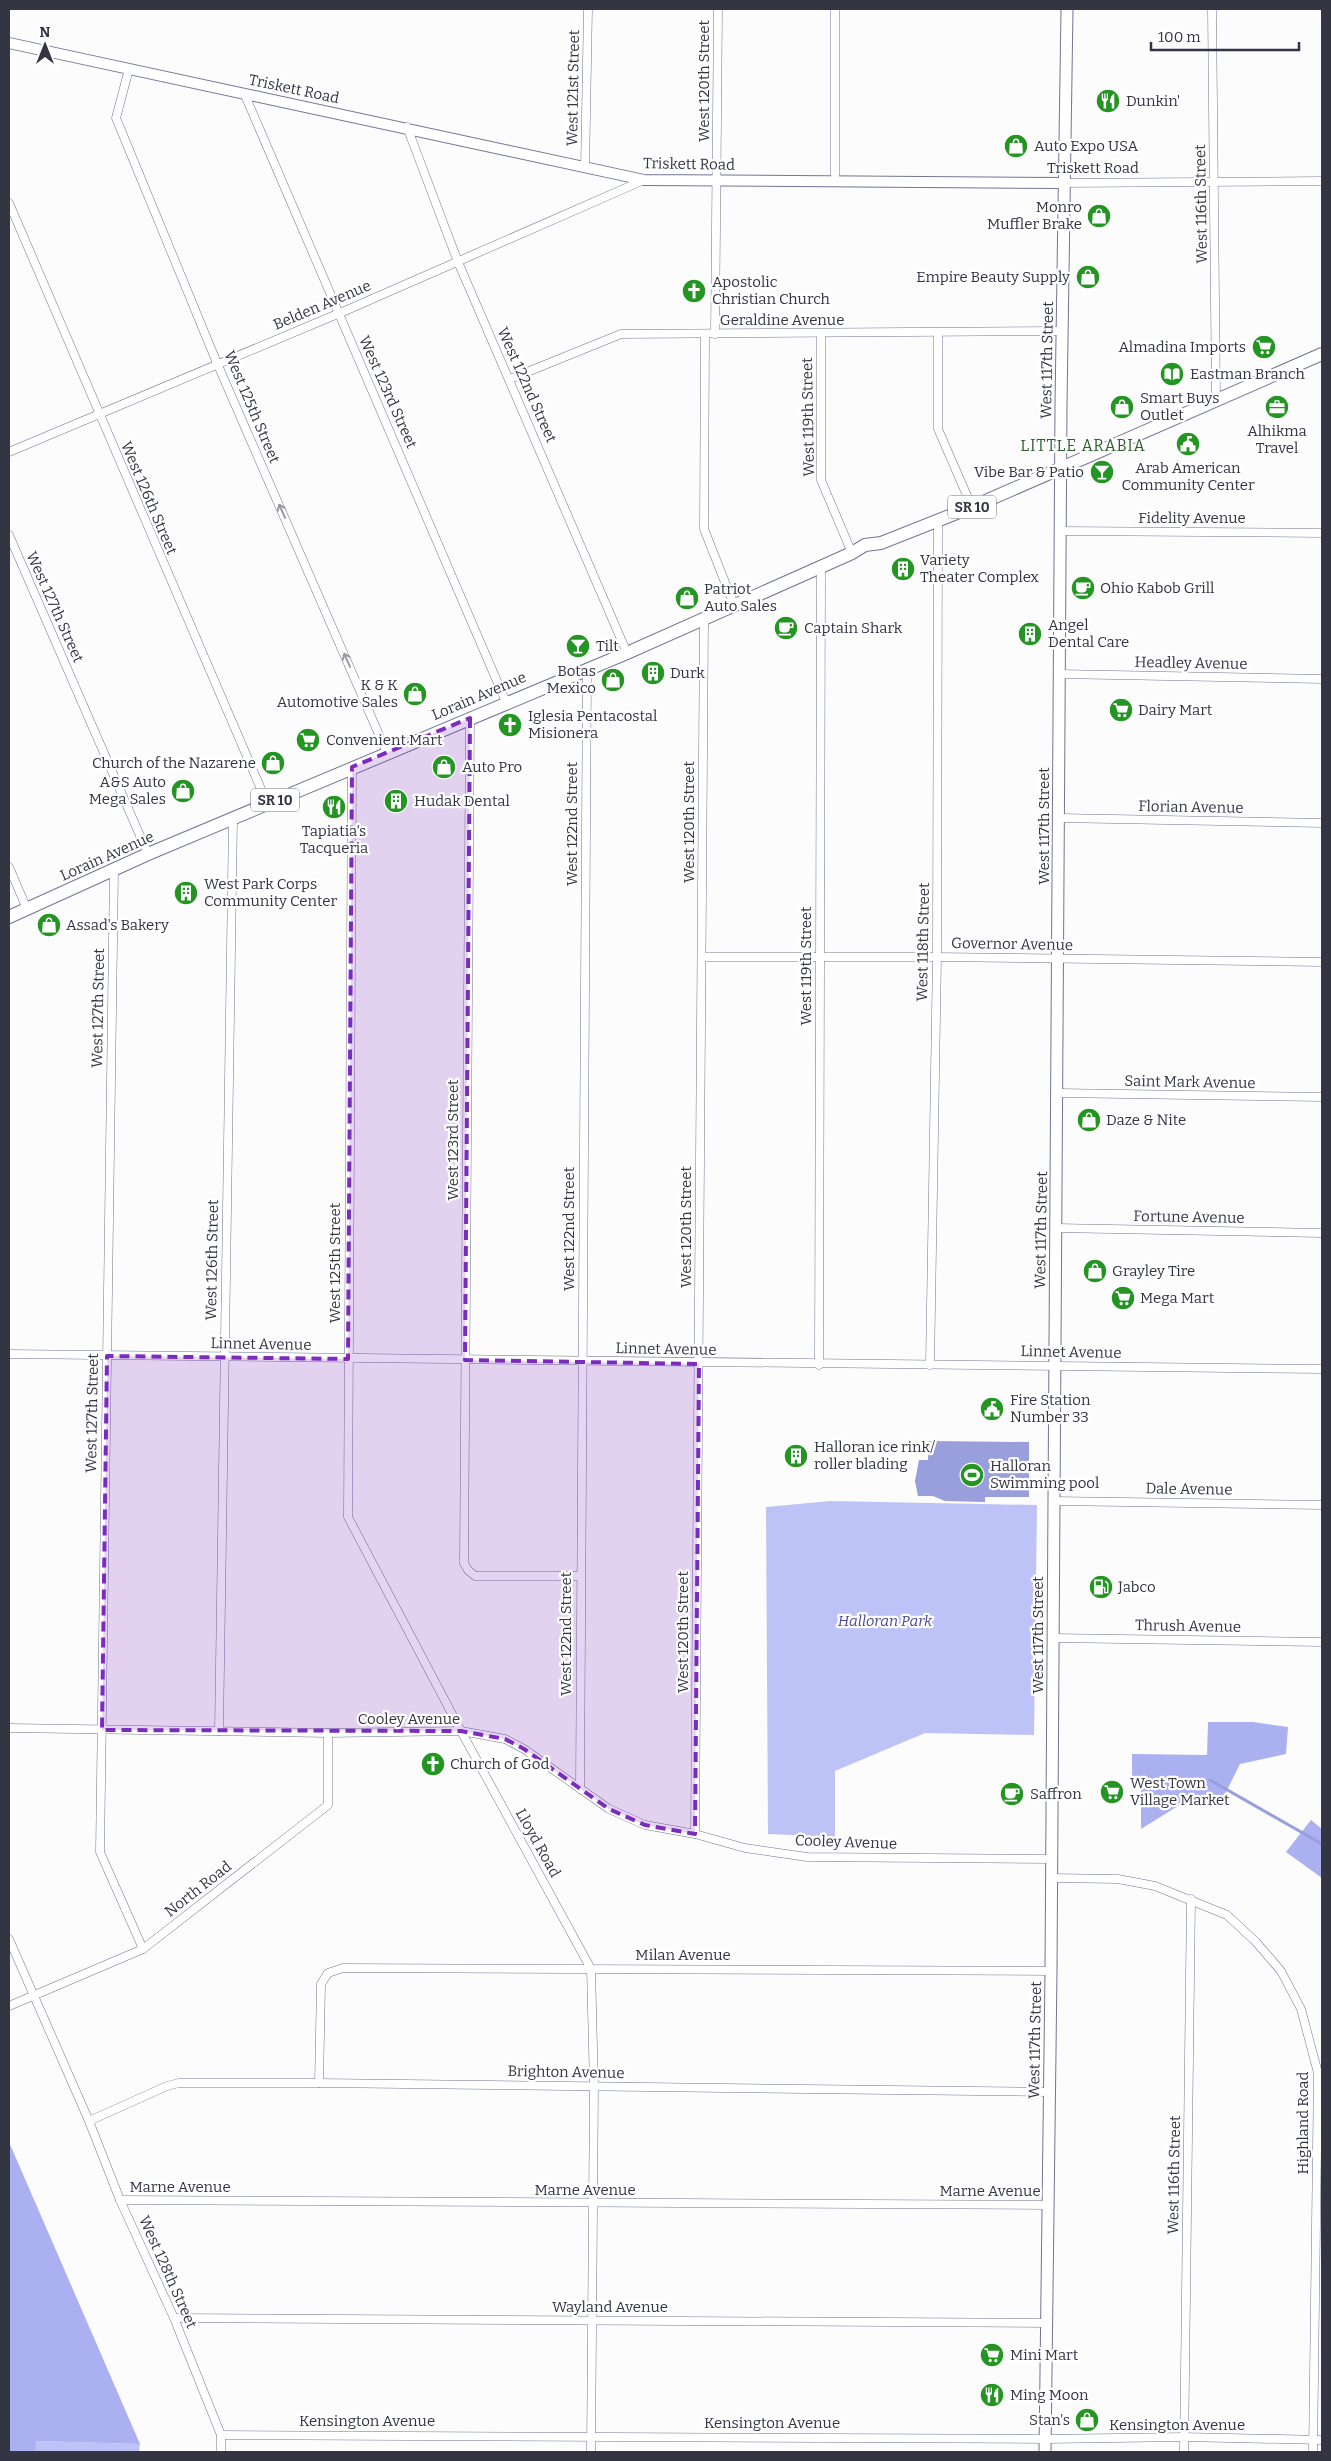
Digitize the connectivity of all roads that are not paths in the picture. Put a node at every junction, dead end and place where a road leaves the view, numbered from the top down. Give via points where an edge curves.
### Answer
1 (588, 9) edge
2 (718, 9) edge
3 (836, 9) edge
4 (1067, 9) edge
5 (1212, 9) edge
6 (9, 43) edge
7 (129, 69) junction
8 (244, 94) junction
9 (407, 127) junction
10 (585, 168) junction
11 (644, 180) junction
12 (717, 180) junction
13 (835, 181) junction
14 (1215, 181) junction
15 (1322, 181) edge
16 (1065, 183) junction
17 (9, 203) edge
18 (458, 262) junction
19 (339, 314) junction
20 (1062, 332) junction
21 (938, 333) junction
22 (705, 334) junction
23 (715, 334) junction
24 (821, 334) junction
25 (1322, 354) edge
26 (217, 363) junction
27 (510, 379) junction
28 (1216, 399) junction
29 (98, 414) junction
30 (9, 452) edge
31 (1061, 466) junction
32 (972, 507) junction
33 (938, 520) junction
34 (1061, 531) junction
35 (1322, 533) edge
36 (9, 535) edge
37 (852, 553) junction
38 (821, 567) junction
39 (734, 605) junction
40 (704, 620) junction
41 (628, 653) junction
42 (587, 668) junction
43 (1059, 674) junction
44 (1322, 679) edge
45 (506, 702) junction
46 (470, 718) junction
47 (387, 753) junction
48 (352, 767) junction
49 (267, 803) junction
50 (1059, 818) junction
51 (233, 819) junction
52 (1322, 823) edge
53 (148, 854) junction
54 (9, 867) edge
55 (114, 870) junction
56 (27, 909) junction
57 (9, 917) edge
58 (702, 956) junction
59 (820, 956) junction
60 (937, 956) junction
61 (1059, 958) junction
62 (1322, 962) edge
63 (1058, 1093) junction
64 (1322, 1097) edge
65 (1056, 1228) junction
66 (1322, 1233) edge
67 (9, 1354) edge
68 (107, 1356) junction
69 (225, 1357) junction
70 (348, 1359) junction
71 (465, 1360) junction
72 (582, 1362) junction
73 (699, 1364) junction
74 (819, 1365) junction
75 (930, 1365) junction
76 (1054, 1365) junction
77 (1322, 1369) edge
78 (1054, 1501) junction
79 (1322, 1504) edge
80 (580, 1576) junction
81 (1053, 1638) junction
82 (1322, 1642) edge
83 (9, 1728) edge
84 (102, 1730) junction
85 (220, 1731) junction
86 (461, 1731) junction
87 (328, 1733) junction
88 (580, 1789) junction
89 (695, 1834) junction
90 (1051, 1859) junction
91 (1051, 1878) junction
92 (1191, 1899) junction
93 (9, 1939) edge
94 (143, 1948) junction
95 (591, 1969) junction
96 (1051, 1972) junction
97 (32, 1996) junction
98 (9, 2006) edge
99 (319, 2083) junction
100 (594, 2086) junction
101 (1050, 2092) junction
102 (89, 2121) junction
103 (120, 2200) junction
104 (592, 2204) junction
105 (1049, 2204) junction
106 (174, 2318) junction
107 (593, 2320) junction
108 (1046, 2323) junction
109 (221, 2434) junction
110 (591, 2436) junction
111 (1184, 2438) junction
112 (1045, 2439) junction
113 (1314, 2439) junction
114 (1322, 2440) edge
115 (221, 2452) edge
116 (591, 2452) edge
117 (1045, 2452) edge
118 (1184, 2452) edge
119 (1313, 2452) edge

1 - 10 street, West 121st Street
2 - 12 street, West 120th Street
3 - 13 street
4 - 16 main road, West 117th Street
5 - 14 street, West 116th Street
6 - 7 street, Triskett Road
7 - 8 street, Triskett Road
7 - 26 street, West 125th Street via 116,118
8 - 9 street, Triskett Road
8 - 19 street, West 123rd Street
9 - 10 street, Triskett Road
9 - 18 street, West 122nd Street
10 - 11 street, Triskett Road
11 - 12 street, Triskett Road
11 - 18 street, Belden Avenue
12 - 13 street, Triskett Road
12 - 23 street, West 120th Street
13 - 16 street, Triskett Road
14 - 15 street, Triskett Road
14 - 16 street, Triskett Road
14 - 28 street, West 116th Street
16 - 20 main road, West 117th Street
17 - 29 street, West 126th Street
18 - 19 street, Belden Avenue
18 - 27 street, West 122nd Street
19 - 26 street, Belden Avenue
19 - 45 street, West 123rd Street
20 - 21 street, Geraldine Avenue
20 - 31 main road, West 117th Street
21 - 24 street, Geraldine Avenue
21 - 32 street via 938,429
22 - 23 street, Geraldine Avenue
22 - 27 street, Geraldine Avenue via 621,334
22 - 39 street via 704,529
23 - 24 street, Geraldine Avenue
24 - 37 street, West 119th Street via 821,480
25 - 28 main road, Lorain Avenue / SR 10
26 - 29 street, Belden Avenue
47 -> 26 street, West 125th Street
27 - 41 street, West 122nd Street
28 - 31 main road, Lorain Avenue / SR 10
29 - 30 street, Belden Avenue
29 - 49 street, West 126th Street
31 - 32 main road, Lorain Avenue / SR 10
31 - 34 main road, West 117th Street
32 - 33 main road, Lorain Avenue / SR 10
33 - 37 main road, Lorain Avenue / SR 10 via 880,543 865,545
33 - 60 street, West 118th Street
34 - 35 street, Fidelity Avenue
34 - 43 main road, West 117th Street
36 - 53 street, West 127th Street
37 - 38 main road, Lorain Avenue / SR 10
38 - 39 main road, Lorain Avenue / SR 10
38 - 59 street, West 119th Street
39 - 40 main road, Lorain Avenue / SR 10
40 - 41 main road, Lorain Avenue / SR 10
40 - 58 street, West 120th Street
41 - 42 main road, Lorain Avenue / SR 10
42 - 45 main road, Lorain Avenue / SR 10
42 - 72 street, West 122nd Street
43 - 44 street, Headley Avenue
43 - 50 main road, West 117th Street
45 - 46 main road, Lorain Avenue / SR 10
46 - 47 main road, Lorain Avenue / SR 10
46 - 71 street, West 123rd Street
47 - 48 main road, Lorain Avenue / SR 10
48 - 49 main road, Lorain Avenue / SR 10
48 - 70 street, West 125th Street
49 - 51 main road, Lorain Avenue / SR 10
50 - 52 street, Florian Avenue
50 - 61 main road, West 117th Street
51 - 53 main road, Lorain Avenue / SR 10
51 - 69 street, West 126th Street
53 - 55 main road, Lorain Avenue / SR 10
54 - 56 street
55 - 56 main road, Lorain Avenue / SR 10
55 - 68 street, West 127th Street
56 - 57 main road, Lorain Avenue / SR 10
58 - 59 street, Governor Avenue
58 - 73 street, West 120th Street
59 - 60 street, Governor Avenue
59 - 74 street, West 119th Street
60 - 61 street, Governor Avenue
60 - 75 street, West 118th Street
61 - 62 street, Governor Avenue
61 - 63 main road, West 117th Street
63 - 64 street, Saint Mark Avenue
63 - 65 main road, West 117th Street
65 - 66 street, Fortune Avenue
65 - 76 main road, West 117th Street
67 - 68 street, Linnet Avenue
68 - 69 street, Linnet Avenue
68 - 84 street, West 127th Street
69 - 70 street, Linnet Avenue
69 - 85 street, West 126th Street
70 - 71 street, Linnet Avenue
70 - 86 street, West 125th Street via 348,1517
71 - 72 street, Linnet Avenue
71 - 80 street, West 123rd Street via 464,1563 475,1576
72 - 73 street, Linnet Avenue
72 - 80 street, West 122nd Street
73 - 74 street, Linnet Avenue
73 - 89 street, West 120th Street
74 - 75 street, Linnet Avenue
75 - 76 street, Linnet Avenue
76 - 77 street, Linnet Avenue
76 - 78 main road, West 117th Street
78 - 79 street, Dale Avenue
78 - 81 main road, West 117th Street
80 - 88 street, West 122nd Street
81 - 82 street, Thrush Avenue
81 - 90 main road, West 117th Street
83 - 84 street, Cooley Avenue
84 - 85 street, Cooley Avenue
84 - 94 street, West 127th Street via 100,1852
85 - 87 street, Cooley Avenue
86 - 87 street, Cooley Avenue
86 - 88 street, Cooley Avenue via 505,1739 542,1760
86 - 95 street, Lloyd Road
87 - 94 street, North Road via 328,1805
88 - 89 street, Cooley Avenue via 609,1809 646,1825
89 - 90 street, Cooley Avenue via 745,1848 807,1857
90 - 91 main road, West 117th Street
91 - 92 street, Highland Road via 1118,1879 1155,1886
91 - 96 main road, West 117th Street
92 - 111 street, West 116th Street
92 - 113 street, Highland Road via 1227,1915 1281,1971 1301,2009 1318,2073
93 - 97 street, West 128th Street
94 - 97 street, North Road
95 - 96 street, Milan Avenue
95 - 99 street, Milan Avenue via 343,1968 328,1973 321,1984
95 - 100 street
96 - 101 main road, West 117th Street
97 - 98 street, North Road
97 - 102 street, West 128th Street
99 - 100 street, Brighton Avenue
99 - 102 street, Brighton Avenue via 179,2083
100 - 101 street, Brighton Avenue
100 - 104 street
101 - 105 main road, West 117th Street
102 - 103 street, West 128th Street
103 - 104 street, Marne Avenue
103 - 106 street, West 128th Street
104 - 105 street, Marne Avenue
104 - 107 street
105 - 108 main road, West 117th Street
106 - 107 street, Wayland Avenue
106 - 109 street, West 128th Street
107 - 108 street, Wayland Avenue
107 - 110 street
108 - 112 main road, West 117th Street
109 - 110 street, Kensington Avenue
109 - 115 street, West 128th Street
110 - 112 street, Kensington Avenue
110 - 116 street
111 - 112 street, Kensington Avenue
111 - 113 street, Kensington Avenue
111 - 118 street, West 116th Street
112 - 117 main road, West 117th Street
113 - 114 street, Kensington Avenue
113 - 119 street, Highland Road

